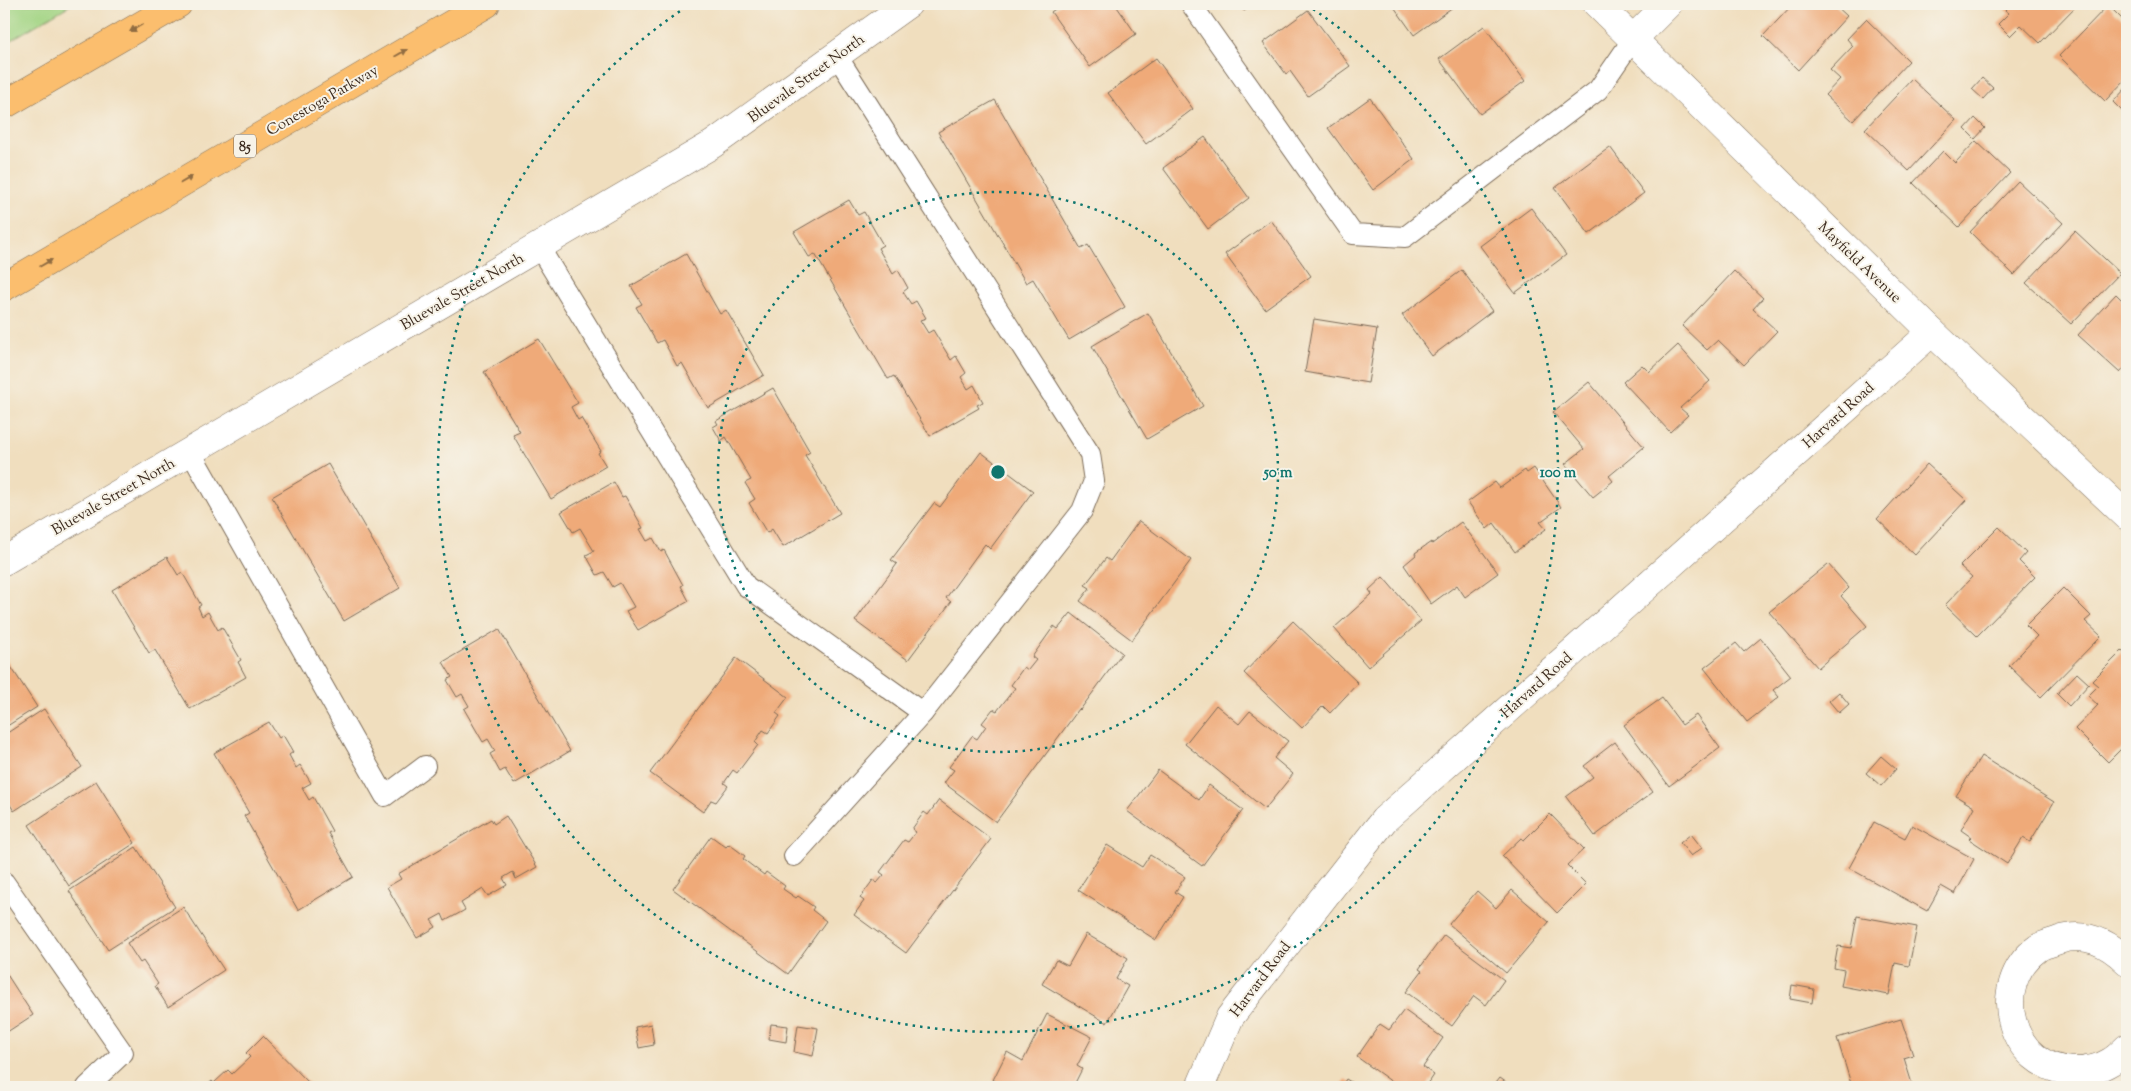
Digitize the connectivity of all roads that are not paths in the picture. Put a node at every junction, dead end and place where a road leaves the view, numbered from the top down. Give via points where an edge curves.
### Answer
1 (178, 4) edge
2 (486, 4) edge
3 (908, 4) edge
4 (1192, 4) edge
5 (1597, 4) edge
6 (1668, 4) edge
7 (1633, 39) junction
8 (836, 56) junction
9 (4, 105) edge
10 (539, 246) junction
11 (4, 288) edge
12 (1932, 332) junction
13 (190, 451) junction
14 (2127, 516) edge
15 (4, 561) edge
16 (923, 713) junction
17 (425, 766) dead end
18 (794, 856) dead end
19 (4, 882) edge
20 (2127, 961) edge
21 (2127, 1048) edge
22 (87, 1087) edge
23 (1200, 1087) edge

1 -> 9 highway
11 -> 2 highway, Conestoga Parkway / 85
3 - 8 street, Bluevale Street North
4 - 7 lane via 1353,234 1405,237 1598,90
5 - 7 street, Mayfield Avenue
6 - 7 street
7 - 12 street, Mayfield Avenue
8 - 10 street, Bluevale Street North via 713,144
8 - 16 lane via 1090,454 1094,482 1082,511
10 - 13 street, Bluevale Street North
10 - 16 lane via 746,586
12 - 14 street, Mayfield Avenue
12 - 23 street, Harvard Road via 1384,820 1230,1017
13 - 15 street, Bluevale Street North
13 - 17 lane via 385,796
16 - 18 lane
19 - 22 lane via 123,1053
20 - 21 street via 2113,947 2092,938 2068,937 2039,948 2022,963 2008,1001 2015,1033 2029,1052 2040,1061 2062,1070 2087,1071 2109,1063

